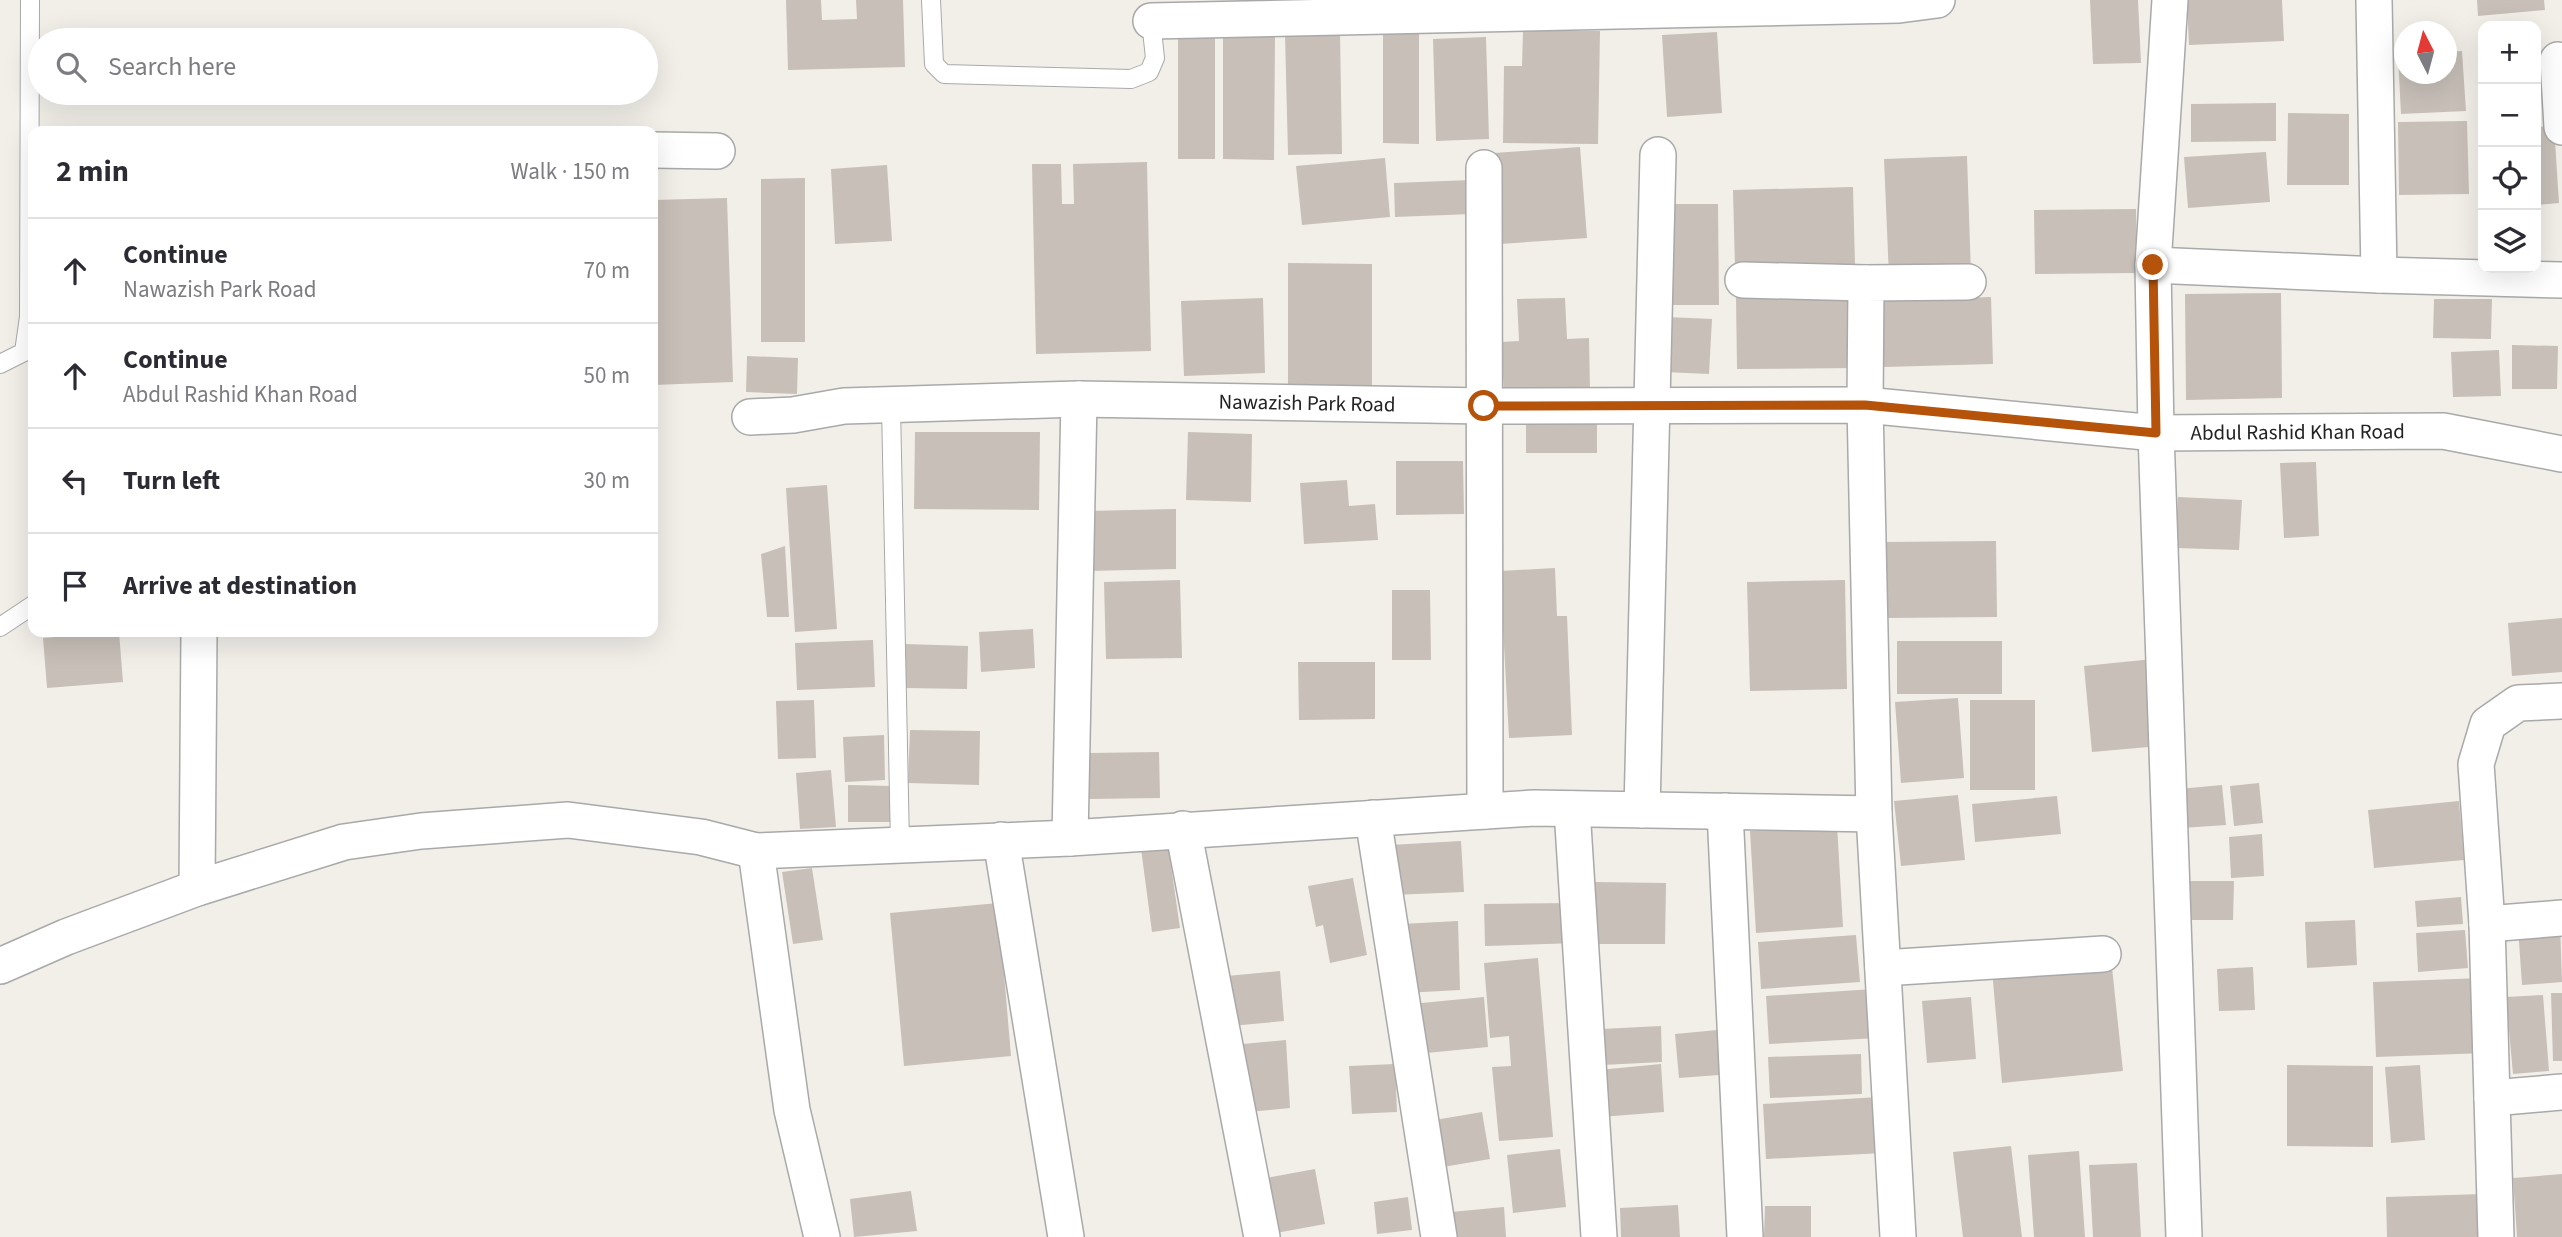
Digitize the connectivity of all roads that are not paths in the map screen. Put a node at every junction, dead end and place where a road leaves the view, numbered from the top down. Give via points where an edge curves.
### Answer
1 (30, 0) edge
2 (931, 0) edge
3 (1937, 0) edge
4 (2170, 0) edge
5 (2374, 0) edge
6 (1151, 21) joint
7 (30, 28) edge
8 (2558, 60) dead end
9 (30, 105) edge
10 (30, 126) edge
11 (2562, 127) edge
12 (658, 150) edge
13 (718, 151) dead end
14 (1658, 155) dead end
15 (1485, 168) dead end
16 (2153, 265) junction
17 (2379, 275) junction
18 (1743, 280) dead end
19 (2562, 280) edge
20 (1968, 282) dead end
21 (1866, 283) junction
22 (28, 324) edge
23 (0, 364) edge
24 (1079, 399) junction
25 (1651, 405) junction
26 (1865, 405) junction
27 (891, 406) junction
28 (1484, 406) junction
29 (750, 418) dead end
30 (2156, 433) junction
31 (2562, 454) edge
32 (28, 608) edge
33 (0, 626) edge
34 (198, 637) edge
35 (2562, 701) edge
36 (1572, 809) junction
37 (1642, 810) junction
38 (1485, 811) junction
39 (1725, 811) junction
40 (1874, 814) junction
41 (1373, 818) junction
42 (1183, 829) junction
43 (1070, 838) junction
44 (1001, 840) junction
45 (900, 845) junction
46 (757, 851) junction
47 (197, 888) junction
48 (2562, 918) edge
49 (2487, 924) junction
50 (2103, 954) dead end
51 (0, 966) edge
52 (1883, 968) junction
53 (2562, 1092) edge
54 (2492, 1098) junction
55 (822, 1237) edge
56 (1066, 1237) edge
57 (1262, 1237) edge
58 (1439, 1237) edge
59 (1599, 1237) edge
60 (1745, 1237) edge
61 (1898, 1237) edge
62 (2184, 1237) edge
63 (2496, 1237) edge

1 - 7 lane
2 - 6 lane via 934,64 944,74 1131,79 1149,72 1155,58
3 - 6 street via 1899,5
4 - 16 street
5 - 17 street
8 - 11 street
9 - 10 lane
12 - 13 street
14 - 25 street
15 - 28 street
16 - 17 street
16 - 30 street
17 - 19 street
18 - 21 street
20 - 21 street
21 - 26 street
22 - 23 lane via 24,352
24 - 27 street, Nawazish Park Road
24 - 28 street, Nawazish Park Road
24 - 43 street
25 - 26 street, Nawazish Park Road
25 - 28 street, Nawazish Park Road
25 - 37 street
26 - 30 street, Abdul Rashid Khan Road
26 - 40 street
27 - 29 street, Nawazish Park Road via 844,406
27 - 45 lane
28 - 38 street
30 - 31 street, Abdul Rashid Khan Road via 2443,432
30 - 62 street
32 - 33 lane
34 - 47 street
35 - 49 street via 2518,703 2488,724 2476,764
36 - 37 street
36 - 38 street
36 - 59 street
37 - 39 street
38 - 41 street
39 - 40 street
39 - 60 street
40 - 52 street
41 - 42 street
41 - 58 street
42 - 43 street
42 - 57 street
43 - 44 street
44 - 45 street
44 - 56 street
45 - 46 street
46 - 47 street via 701,837 568,820 344,842
46 - 55 street via 792,1110
47 - 51 street
48 - 49 street
49 - 54 street
50 - 52 street
52 - 61 street
53 - 54 street
54 - 63 street

